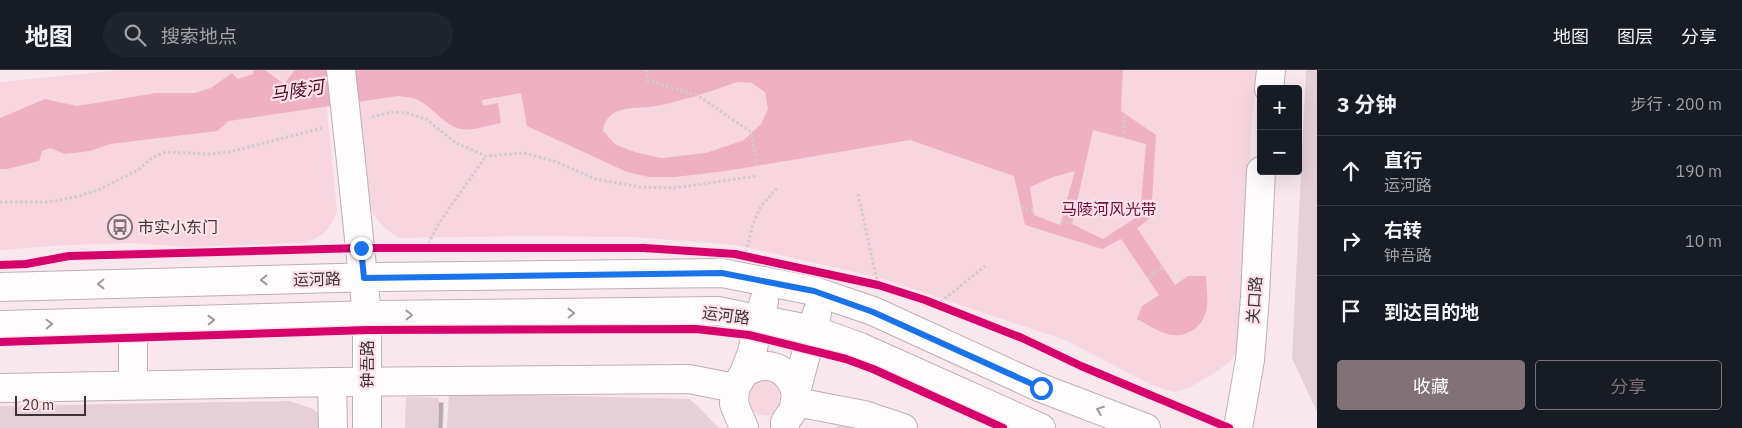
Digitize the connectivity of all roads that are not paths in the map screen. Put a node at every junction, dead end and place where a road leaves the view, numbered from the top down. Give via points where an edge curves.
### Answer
1 (341, 70) edge
2 (1271, 70) edge
3 (1269, 85) edge
4 (1261, 175) edge
5 (364, 278) junction
6 (768, 282) junction
7 (0, 287) edge
8 (822, 294) junction
9 (368, 315) junction
10 (759, 319) junction
11 (133, 322) junction
12 (0, 325) edge
13 (813, 330) junction
14 (739, 380) junction
15 (332, 382) junction
16 (367, 382) junction
17 (133, 385) junction
18 (0, 388) edge
19 (786, 414) edge
20 (748, 425) edge
21 (332, 428) edge
22 (367, 428) edge
23 (903, 428) edge
24 (1041, 428) edge
25 (1146, 428) edge
26 (1238, 428) edge

1 - 5 street, 钟吾路, bridge
2 - 3 street
4 - 26 street, 关口路 via 1251,342
5 - 6 street, 运河路 via 722,273
5 -> 7 street, 运河路
5 - 9 street, 钟吾路
6 - 8 street, 运河路
6 - 10 street
8 - 13 street
25 -> 8 street, 运河路 via 1041,388 873,312
9 -> 10 street, 运河路 via 718,311
11 -> 9 street, 运河路
9 - 16 street, 钟吾路
10 - 13 street, 运河路
10 - 14 street via 752,352
12 -> 11 street, 运河路
11 - 17 street
13 - 19 street
13 - 24 street, 运河路 via 860,347
14 - 16 street
14 - 19 street via 752,368 761,366 770,366 787,374 792,382
14 - 20 street via 734,404
15 - 16 street
15 - 17 street
15 - 21 street
16 - 22 street, 钟吾路
17 - 18 street
19 - 23 street via 864,415

